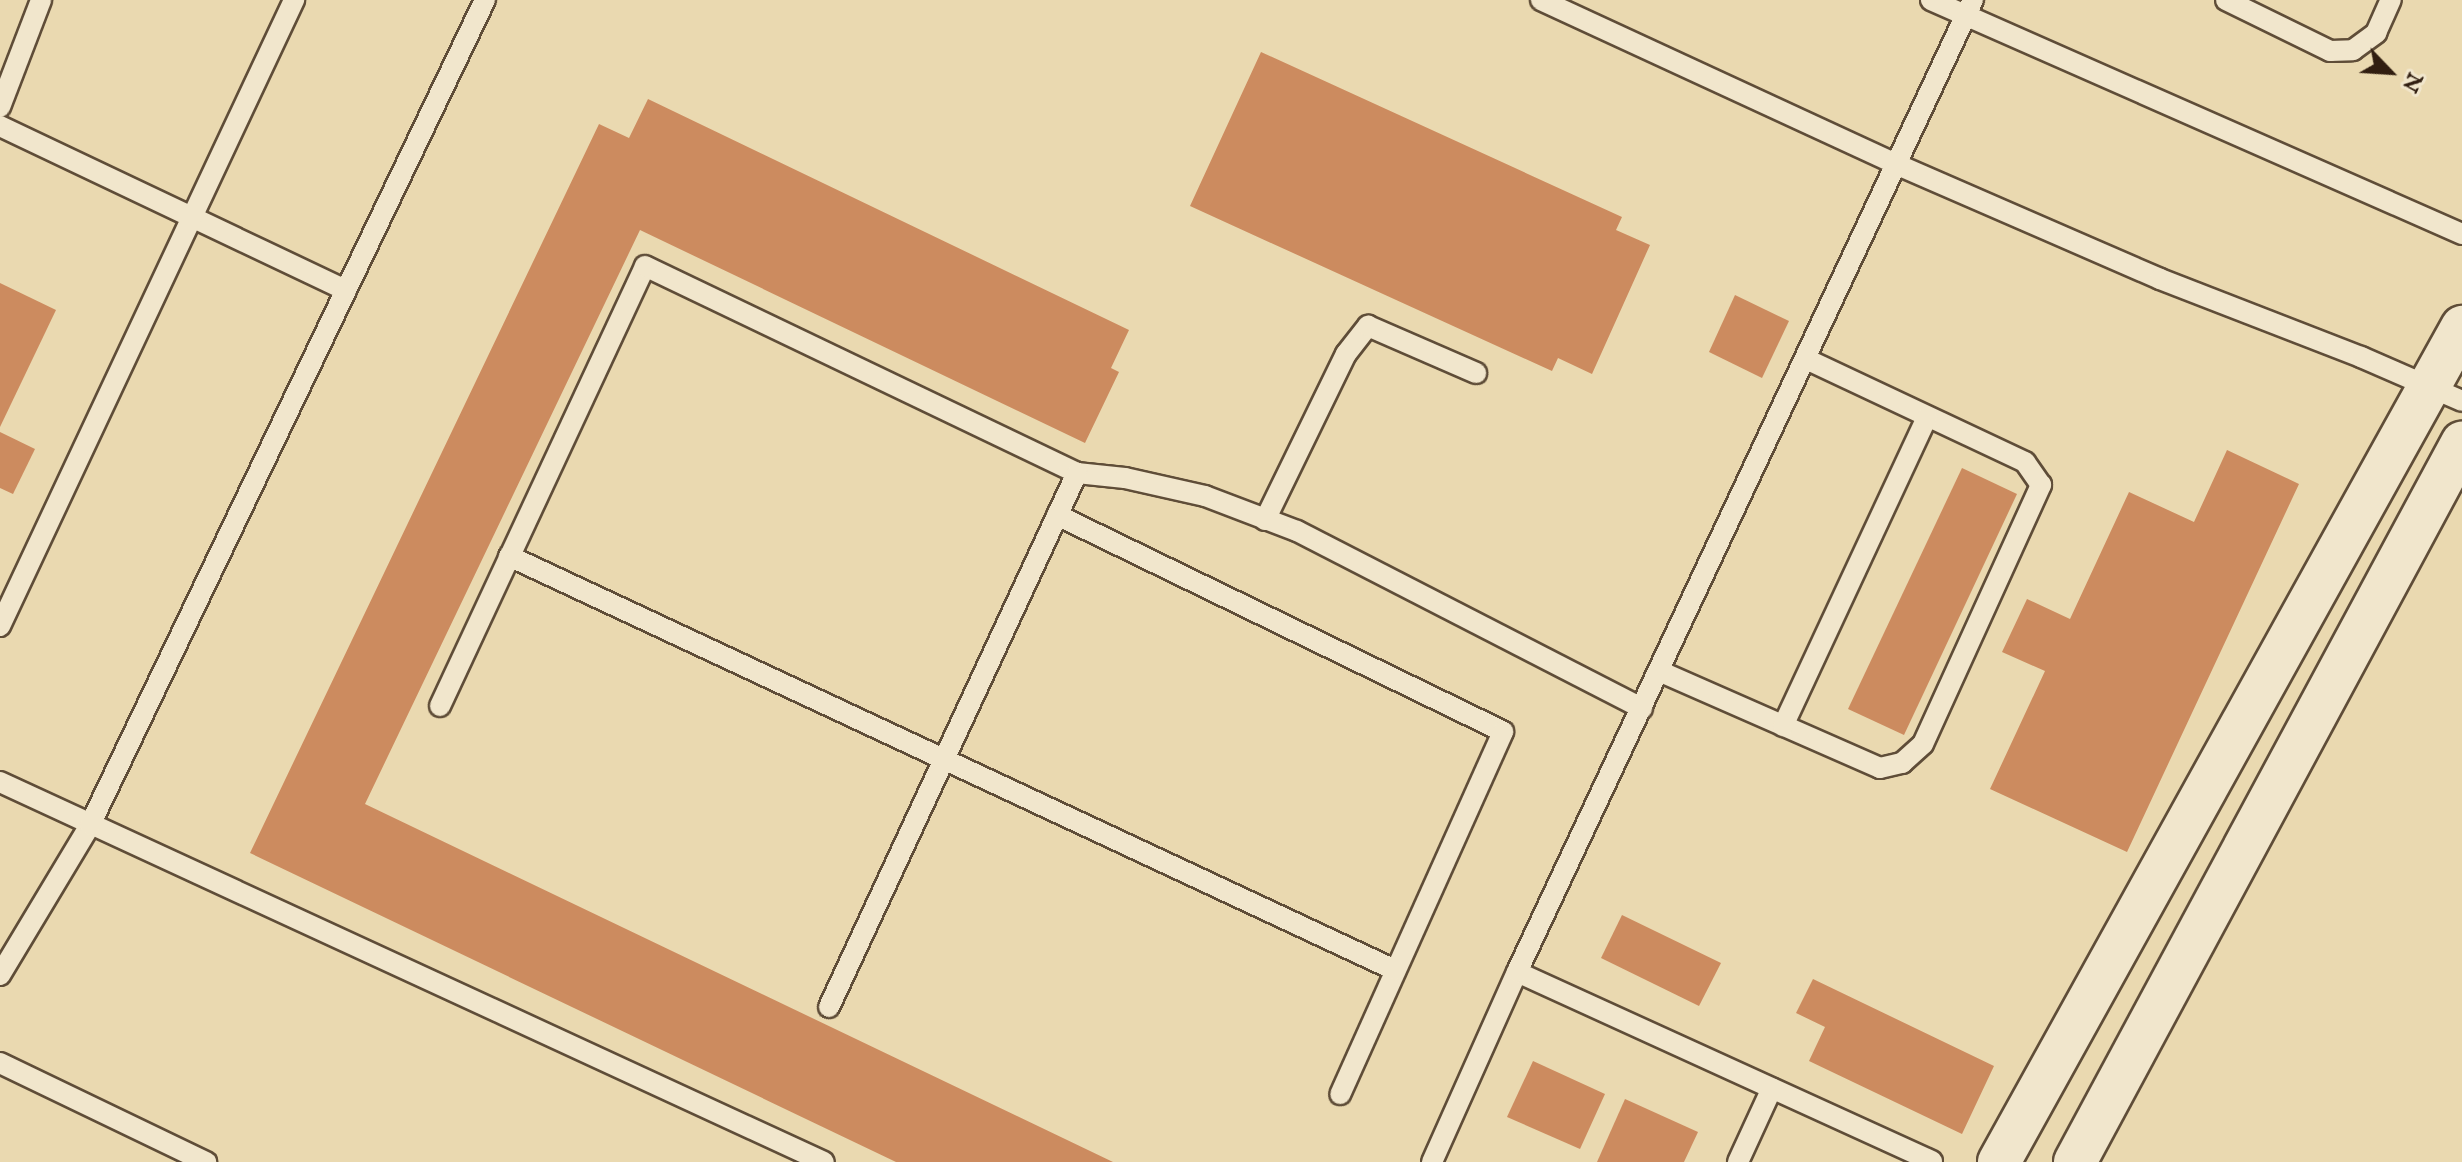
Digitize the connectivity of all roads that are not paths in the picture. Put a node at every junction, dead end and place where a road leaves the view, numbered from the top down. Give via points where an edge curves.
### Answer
1 (41, 0) edge
2 (294, 0) edge
3 (485, 0) edge
4 (1541, 0) edge
5 (1931, 0) edge
6 (2226, 0) edge
7 (2391, 0) edge
8 (1969, 8) edge
9 (0, 107) edge
10 (0, 126) edge
11 (1898, 165) junction
12 (192, 218) junction
13 (2462, 234) edge
14 (346, 290) junction
15 (2462, 327) edge
16 (1806, 359) junction
17 (1476, 373) dead end
18 (2444, 394) edge
19 (1927, 417) junction
20 (2462, 443) edge
21 (1077, 473) junction
22 (1057, 515) junction
23 (1265, 520) junction
24 (509, 556) junction
25 (0, 626) edge
26 (1659, 671) junction
27 (440, 706) dead end
28 (1642, 708) junction
29 (1783, 726) junction
30 (944, 759) junction
31 (0, 782) edge
32 (90, 825) junction
33 (1395, 970) junction
34 (1517, 972) junction
35 (0, 975) edge
36 (829, 1007) dead end
37 (0, 1063) edge
38 (1772, 1088) junction
39 (1340, 1094) dead end
40 (1932, 1161) edge
41 (206, 1162) edge
42 (824, 1162) edge
43 (1432, 1162) edge
44 (1738, 1162) edge
45 (1999, 1162) edge
46 (2075, 1162) edge

1 - 9 lane
2 - 12 lane
3 - 14 lane
4 - 11 lane
5 - 8 lane
6 - 7 lane via 2330,51 2353,50 2376,33
8 - 11 lane
8 - 13 lane
10 - 12 lane
11 - 16 lane
11 - 18 lane
12 - 14 lane
12 - 25 lane
14 - 32 lane
15 - 18 street
16 - 19 lane
16 - 26 lane
17 - 23 lane via 1368,326 1346,354
18 - 45 street
19 - 29 lane
19 - 29 lane via 2025,462 2041,485 1923,744 1902,763 1880,768
20 - 46 street
21 - 22 lane
21 - 23 lane via 1205,496
21 - 24 lane via 645,266
22 - 30 lane
22 - 33 lane via 1503,732
23 - 28 lane via 1297,531
24 - 27 lane
24 - 30 lane
26 - 28 lane
26 - 29 lane
28 - 34 lane
30 - 33 lane
30 - 36 lane
31 - 32 lane
32 - 35 lane
32 - 42 lane
33 - 39 lane
34 - 38 lane
34 - 43 lane
37 - 41 lane
38 - 40 lane
38 - 44 lane

